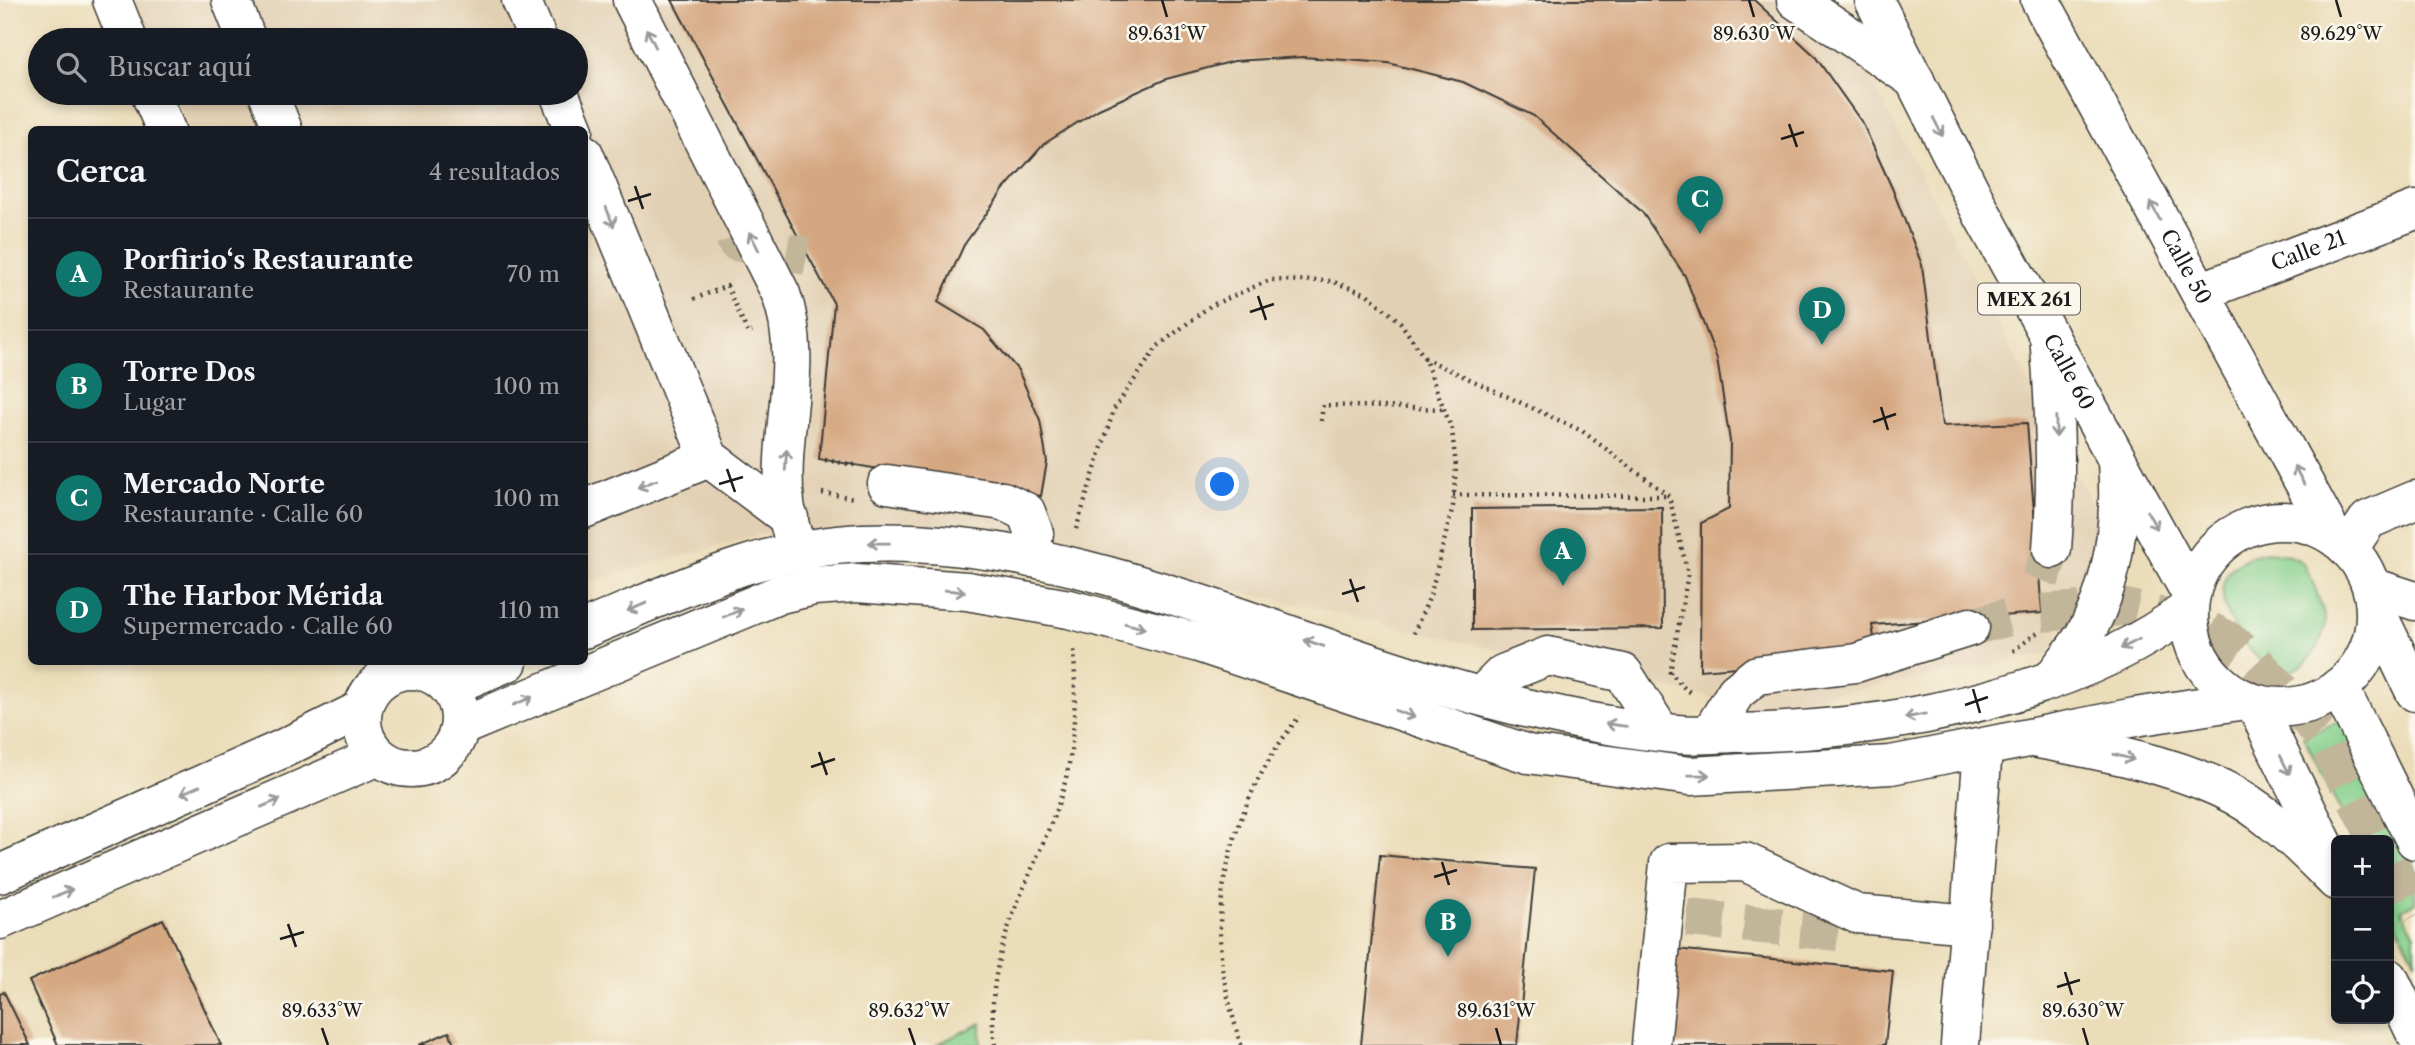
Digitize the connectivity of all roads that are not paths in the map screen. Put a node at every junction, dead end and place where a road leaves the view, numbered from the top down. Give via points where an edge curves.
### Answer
1 (112, 0) edge
2 (231, 0) edge
3 (521, 0) edge
4 (632, 0) edge
5 (1796, 0) edge
6 (1874, 0) edge
7 (2040, 0) edge
8 (123, 28) edge
9 (242, 28) edge
10 (533, 28) edge
11 (1914, 80) junction
12 (155, 105) edge
13 (273, 105) edge
14 (564, 105) edge
15 (164, 126) edge
16 (281, 126) edge
17 (573, 126) edge
18 (588, 164) edge
19 (2415, 211) edge
20 (2200, 292) junction
21 (2049, 335) junction
22 (2117, 456) junction
23 (709, 458) junction
24 (887, 484) dead end
25 (2415, 500) edge
26 (588, 507) edge
27 (793, 534) junction
28 (2341, 541) junction
29 (2052, 549) tunnel mouth
30 (1030, 558) junction
31 (2374, 600) junction
32 (2189, 601) junction
33 (2415, 601) edge
34 (588, 627) edge
35 (1970, 627) tunnel mouth
36 (501, 665) edge
37 (390, 668) edge
38 (2053, 678) junction
39 (448, 687) junction
40 (2339, 687) junction
41 (2415, 692) edge
42 (1482, 695) junction
43 (2250, 702) junction
44 (363, 709) junction
45 (460, 727) junction
46 (1660, 731) junction
47 (1710, 734) junction
48 (2033, 738) junction
49 (1983, 749) junction
50 (378, 756) junction
51 (2415, 839) edge
52 (2331, 859) edge
53 (0, 874) edge
54 (2331, 876) edge
55 (0, 920) edge
56 (1838, 932) tunnel mouth
57 (1970, 934) junction
58 (2394, 988) edge
59 (2415, 1032) edge
60 (1651, 1045) edge
61 (1960, 1045) edge

1 - 8 street
2 - 9 street
3 - 10 street
27 -> 4 street via 785,477 793,348 790,320
5 - 11 street
6 - 11 street, Calle 60 / MEX 261
20 -> 7 street, Calle 50
11 -> 21 street, Calle 60 / MEX 261
12 - 15 street
13 - 16 street
14 - 17 street
18 -> 23 street
19 - 20 street, Calle 21
28 -> 20 street, Calle 50
21 - 22 street, Calle 60 / MEX 261
21 -> 29 street via 2057,422
22 -> 32 street, Calle 60 / MEX 261
22 - 38 street via 2119,512 2113,562 2090,625
23 -> 26 street
23 - 27 street
24 - 30 street via 1003,501 1026,512 1034,533
25 - 28 street via 2368,520
30 -> 27 street via 939,544 862,543
27 -> 34 street via 753,562
28 - 31 street via 2363,566
28 - 32 street via 2311,525 2289,520 2246,528 2211,554 2198,573
42 -> 30 street via 1223,611 1070,552
31 - 33 street
31 - 40 street via 2373,638 2363,661
31 - 41 street
32 -> 38 street via 2163,628
32 - 43 street via 2192,637 2203,663 2221,685
35 - 47 street via 1856,663 1757,675 1730,702
36 - 39 street
37 - 39 street via 422,672
37 - 44 street
38 -> 47 street via 1975,704 1878,723
39 - 45 street via 456,699
40 - 43 street via 2305,704 2280,707
40 - 51 street
46 -> 42 street via 1586,722
42 - 46 street via 1503,674 1548,656 1623,673
43 - 48 street via 2189,707
43 -> 52 street
44 - 50 street via 368,742
44 -> 53 street
45 -> 49 street via 780,594 856,583 967,591 1071,625 1199,643 1528,754 1690,776 1891,765
45 - 50 street via 447,754 434,762 405,768
46 - 47 street
48 - 49 street
48 -> 54 street via 2158,766 2221,788 2286,832
49 - 57 street
55 -> 50 street
56 - 57 street
57 - 60 street via 1857,914 1745,862 1670,863
57 - 61 street
58 - 59 street

